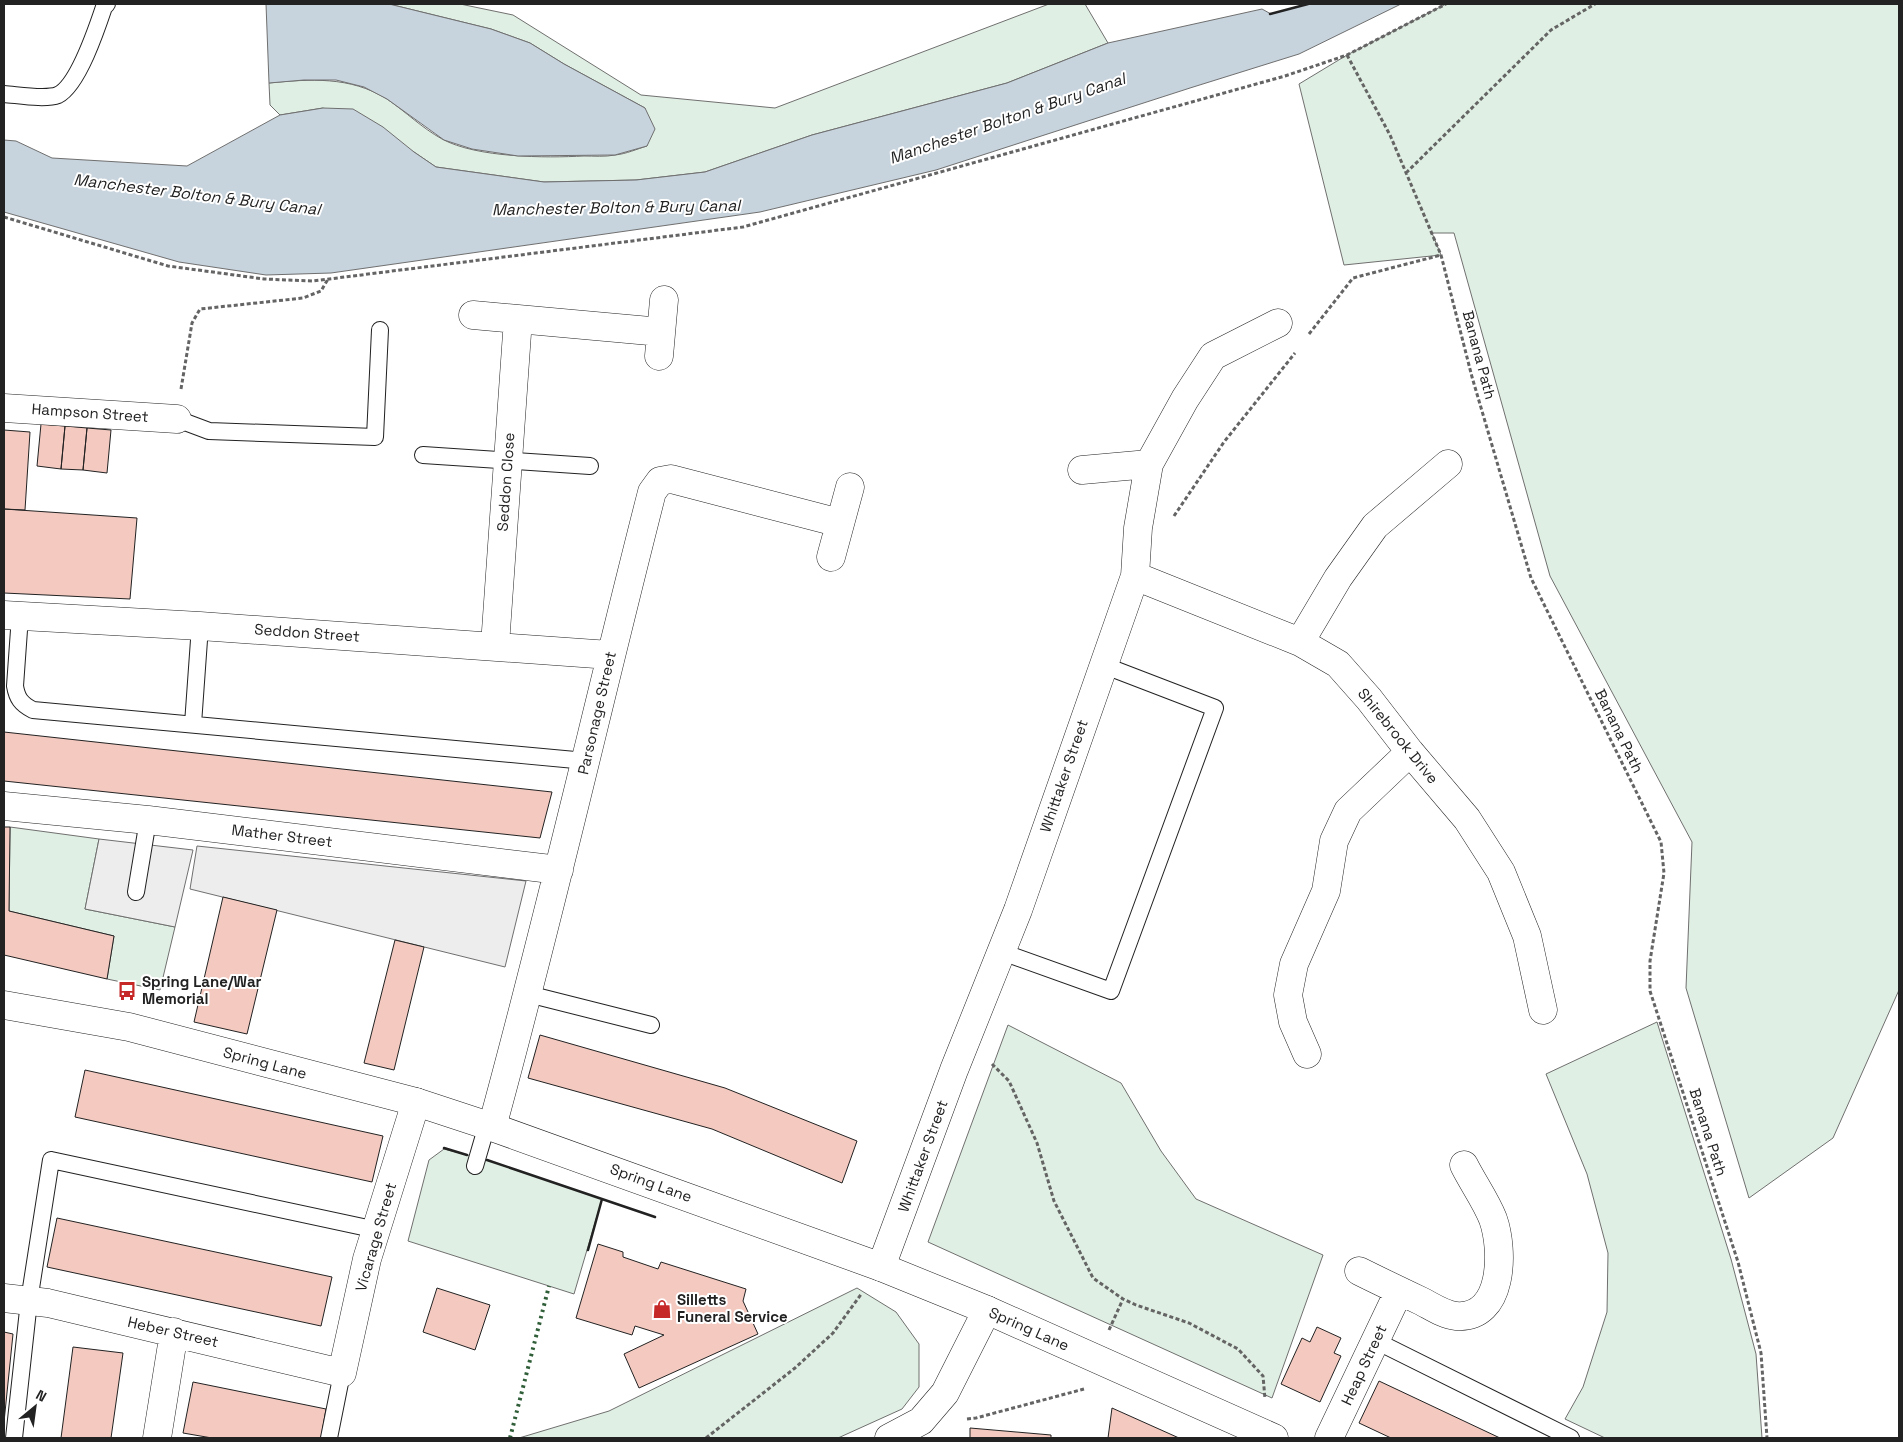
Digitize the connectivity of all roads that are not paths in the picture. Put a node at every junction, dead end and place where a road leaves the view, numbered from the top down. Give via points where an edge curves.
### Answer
1 (107, 4) edge
2 (4, 94) edge
3 (664, 300) dead end
4 (473, 315) dead end
5 (518, 319) junction
6 (1278, 324) dead end
7 (380, 330) dead end
8 (4, 408) edge
9 (177, 419) joint
10 (424, 455) dead end
11 (508, 461) junction
12 (1149, 464) junction
13 (1448, 464) dead end
14 (590, 466) dead end
15 (1082, 470) dead end
16 (850, 487) dead end
17 (840, 523) junction
18 (831, 557) dead end
19 (1134, 576) junction
20 (12, 615) edge
21 (200, 626) junction
22 (1300, 642) junction
23 (495, 646) junction
24 (610, 655) junction
25 (1103, 665) junction
26 (193, 724) junction
27 (1410, 752) junction
28 (586, 761) junction
29 (4, 806) edge
30 (148, 820) junction
31 (559, 870) junction
32 (136, 892) dead end
33 (1002, 952) junction
34 (528, 994) junction
35 (4, 1005) edge
36 (1543, 1010) dead end
37 (651, 1026) dead end
38 (1307, 1054) dead end
39 (416, 1102) junction
40 (489, 1126) junction
41 (1464, 1165) dead end
42 (475, 1166) dead end
43 (377, 1230) junction
44 (881, 1267) junction
45 (1359, 1271) dead end
46 (1399, 1290) junction
47 (16, 1299) edge
48 (988, 1310) junction
49 (174, 1332) junction
50 (1376, 1341) junction
51 (342, 1373) junction
52 (1267, 1435) edge
53 (14, 1438) edge
54 (157, 1438) edge
55 (329, 1438) edge
56 (890, 1438) edge
57 (1329, 1438) edge
58 (1571, 1438) edge

1 - 2 lane via 84,61 65,88 46,97
3 - 5 street via 660,344
4 - 5 street
5 - 11 street, Seddon Close
6 - 12 street, Whittaker Street via 1213,356
7 - 9 lane via 375,437 209,431
8 - 9 street, Hampson Street
10 - 11 lane
11 - 14 lane
11 - 23 street, Seddon Close
12 - 15 street
12 - 19 street, Whittaker Street
13 - 22 street via 1375,526 1338,578
16 - 17 street
17 - 18 street
17 - 24 street, Parsonage Street via 671,479 660,481 652,492
19 - 22 street, Shirebrook Drive
19 - 25 street, Whittaker Street
20 - 21 street, Seddon Street
20 - 26 lane via 15,686 23,705 33,710
21 - 23 street, Seddon Street
21 - 26 lane
22 - 27 street, Shirebrook Drive via 1338,664
23 - 24 street, Seddon Street
24 - 28 street, Parsonage Street
25 - 33 street, Whittaker Street
25 - 33 lane via 1215,708 1111,991
26 - 28 lane
27 - 36 street, Shirebrook Drive via 1466,819 1501,872 1527,936
27 - 38 street via 1348,811 1334,840 1326,891 1294,964 1288,995 1293,1022
28 - 31 street, Parsonage Street
29 - 30 street, Mather Street
30 - 31 street, Mather Street
30 - 32 lane
31 - 34 street, Parsonage Street
33 - 44 street, Whittaker Street
34 - 37 lane
34 - 40 street, Parsonage Street
35 - 39 street, Spring Lane via 129,1027
39 - 40 street, Spring Lane
39 - 43 street, Vicarage Street
40 - 42 lane
40 - 44 street, Spring Lane
41 - 46 street via 1498,1235 1498,1269 1492,1297 1470,1314 1455,1316
43 - 47 lane via 51,1160
43 - 51 street, Vicarage Street via 367,1259
44 - 48 street, Spring Lane
45 - 46 street
46 - 50 street, Heap Street
47 - 49 street, Heber Street via 48,1303
47 - 53 lane
48 - 52 street, Spring Lane
48 - 56 street via 944,1393 922,1421
49 - 51 street, Heber Street
49 - 54 street
50 - 57 street, Heap Street
50 - 58 lane
51 - 55 lane

